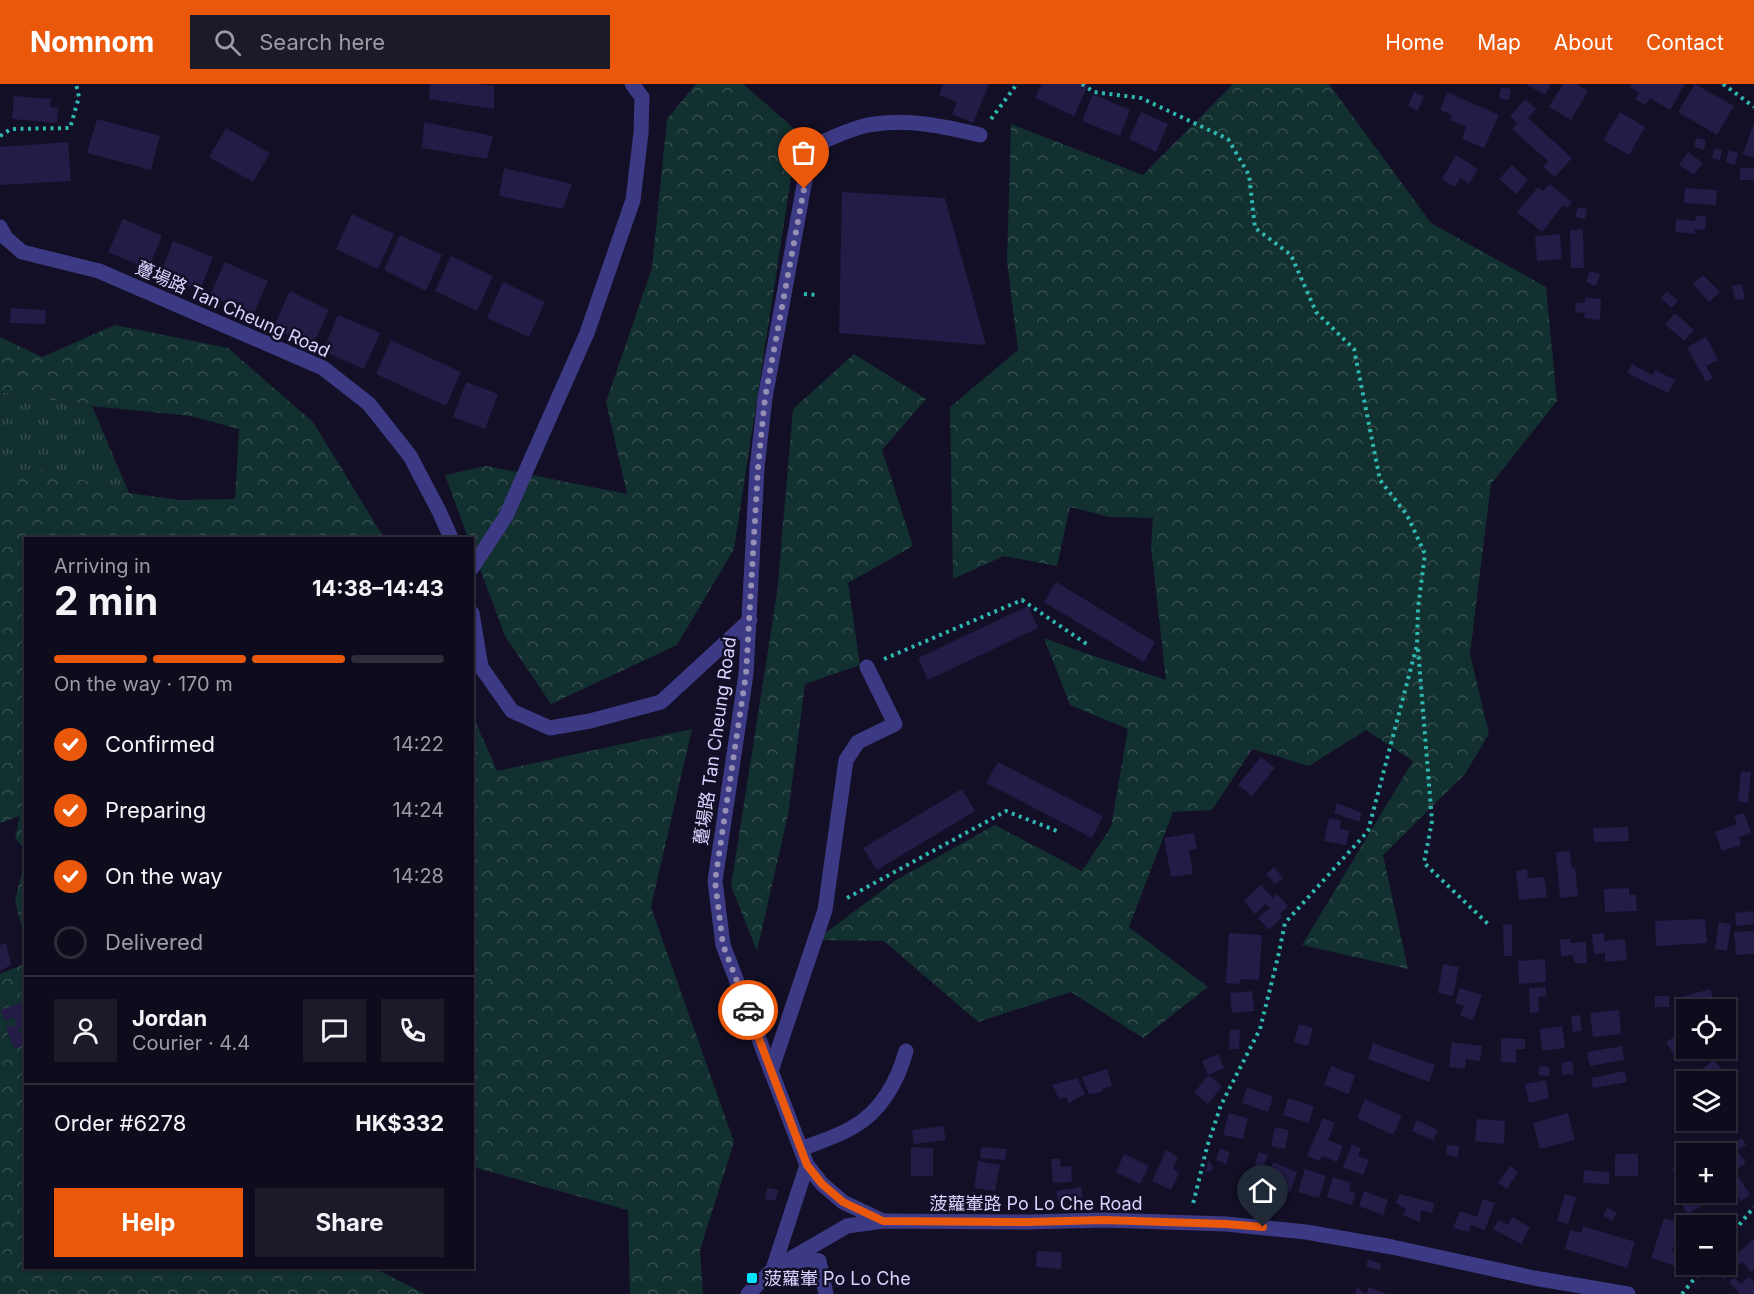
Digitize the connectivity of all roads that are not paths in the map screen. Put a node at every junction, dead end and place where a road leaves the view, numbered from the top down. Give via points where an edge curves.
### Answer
1 (632, 84) edge
2 (980, 135) road end
3 (0, 227) edge
4 (451, 537) edge
5 (474, 565) edge
6 (750, 620) junction
7 (474, 625) edge
8 (867, 667) road end
9 (906, 1051) dead end
10 (771, 1071) junction
11 (801, 1149) junction
12 (807, 1165) junction
13 (883, 1221) junction
14 (773, 1269) junction
15 (748, 1294) edge
16 (826, 1294) edge
17 (1628, 1294) edge

1 - 5 street via 642,97 633,200 582,344 506,516
2 - 6 street via 904,122 868,125 811,147 765,398
3 - 4 street, 躉場路 Tan Cheung Road via 22,252 99,271 323,368 369,404 410,456
6 - 7 street, 躉場路 Tan Cheung Road via 661,702 550,728 512,711 481,667
6 - 10 street, 躉場路 Tan Cheung Road via 746,674 715,881 723,945
8 - 10 street via 895,724 858,742 846,760 825,910
9 - 11 street via 893,1084 869,1115 854,1127
10 - 11 street, 躉場路 Tan Cheung Road
11 - 12 street, 躉場路 Tan Cheung Road
12 - 13 street, 躉場路 Tan Cheung Road via 843,1202
12 - 14 street
13 - 14 street, 菠蘿輋路 Po Lo Che Road via 847,1226
13 - 17 street, 菠蘿輋路 Po Lo Che Road via 1104,1220 1263,1227 1352,1240
14 - 15 street, 菠蘿輋路 Po Lo Che Road
14 - 16 street via 807,1259 819,1261

